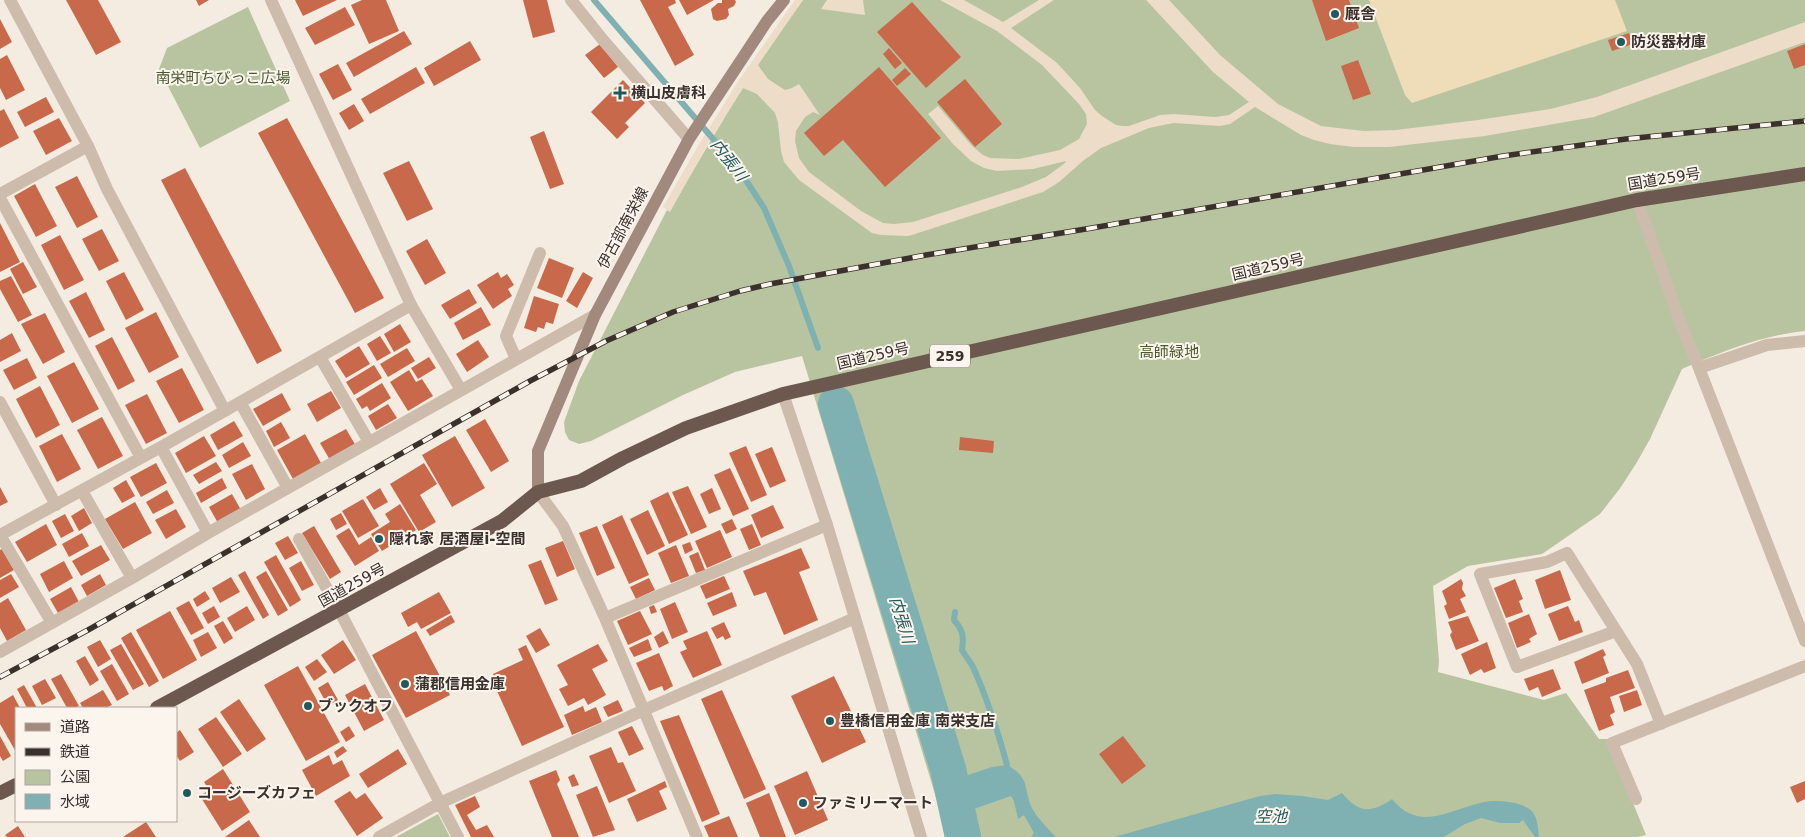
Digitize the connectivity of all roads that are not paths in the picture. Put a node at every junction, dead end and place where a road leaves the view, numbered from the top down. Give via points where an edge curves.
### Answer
1 (10, 0) edge
2 (270, 0) edge
3 (571, 0) edge
4 (784, 0) edge
5 (690, 137) junction
6 (88, 146) junction
7 (1805, 174) edge
8 (0, 194) edge
9 (0, 198) edge
10 (1637, 200) junction
11 (540, 253) dead end
12 (411, 305) junction
13 (595, 315) junction
14 (1805, 340) edge
15 (320, 357) junction
16 (516, 359) junction
17 (1699, 368) junction
18 (461, 390) junction
19 (783, 394) junction
20 (0, 402) edge
21 (240, 402) junction
22 (225, 411) junction
23 (369, 442) junction
24 (161, 447) junction
25 (141, 458) junction
26 (288, 488) junction
27 (82, 491) junction
28 (538, 492) junction
29 (56, 505) junction
30 (827, 525) junction
31 (208, 532) junction
32 (0, 535) edge
33 (299, 539) dead end
34 (132, 578) junction
35 (339, 610) junction
36 (605, 618) junction
37 (855, 618) junction
38 (52, 623) junction
39 (1616, 630) junction
40 (1805, 641) edge
41 (0, 652) edge
42 (1805, 666) edge
43 (159, 707) edge
44 (644, 710) junction
45 (1661, 724) junction
46 (15, 786) edge
47 (0, 793) edge
48 (1636, 799) dead end
49 (440, 803) junction
50 (379, 837) edge
51 (458, 837) edge
52 (697, 837) edge
53 (921, 837) edge

1 - 6 street
2 - 12 street
3 - 5 street
4 - 5 main road, 伊古部南栄線
5 - 13 main road, 伊古部南栄線
6 - 8 street
6 - 22 street via 107,190
7 - 10 highway, 国道259号 / 259
9 - 25 street
10 - 17 street
10 - 19 highway, 国道259号 / 259
11 - 16 street via 506,336
12 - 15 street
12 - 18 street
13 - 16 street
13 - 28 main road, 伊古部南栄線 via 538,450
14 - 17 street via 1767,345
15 - 21 street
15 - 23 street
16 - 18 street
17 - 40 street
18 - 23 street
19 - 28 highway, 国道259号 / 259 via 686,428 581,481
19 - 30 street
20 - 29 street
21 - 22 street
21 - 26 street
22 - 24 street
23 - 26 street
24 - 25 street
24 - 31 street
25 - 27 street
26 - 31 street
27 - 29 street
27 - 34 street
28 - 35 highway, 国道259号 / 259 via 502,521
28 - 36 street via 563,526
29 - 32 street
30 - 36 street
30 - 37 street
31 - 34 street
32 - 38 street
33 - 35 street
34 - 38 street
35 - 43 highway, 国道259号 / 259
35 - 49 street
36 - 44 street
37 - 44 street
37 - 53 street
38 - 41 street
39 - 39 street via 1567,553 1547,562 1480,574 1517,667
39 - 45 street via 1637,664
42 - 45 street
44 - 49 street
44 - 52 street
45 - 48 street via 1612,743
46 - 47 highway
49 - 50 street
49 - 51 street

